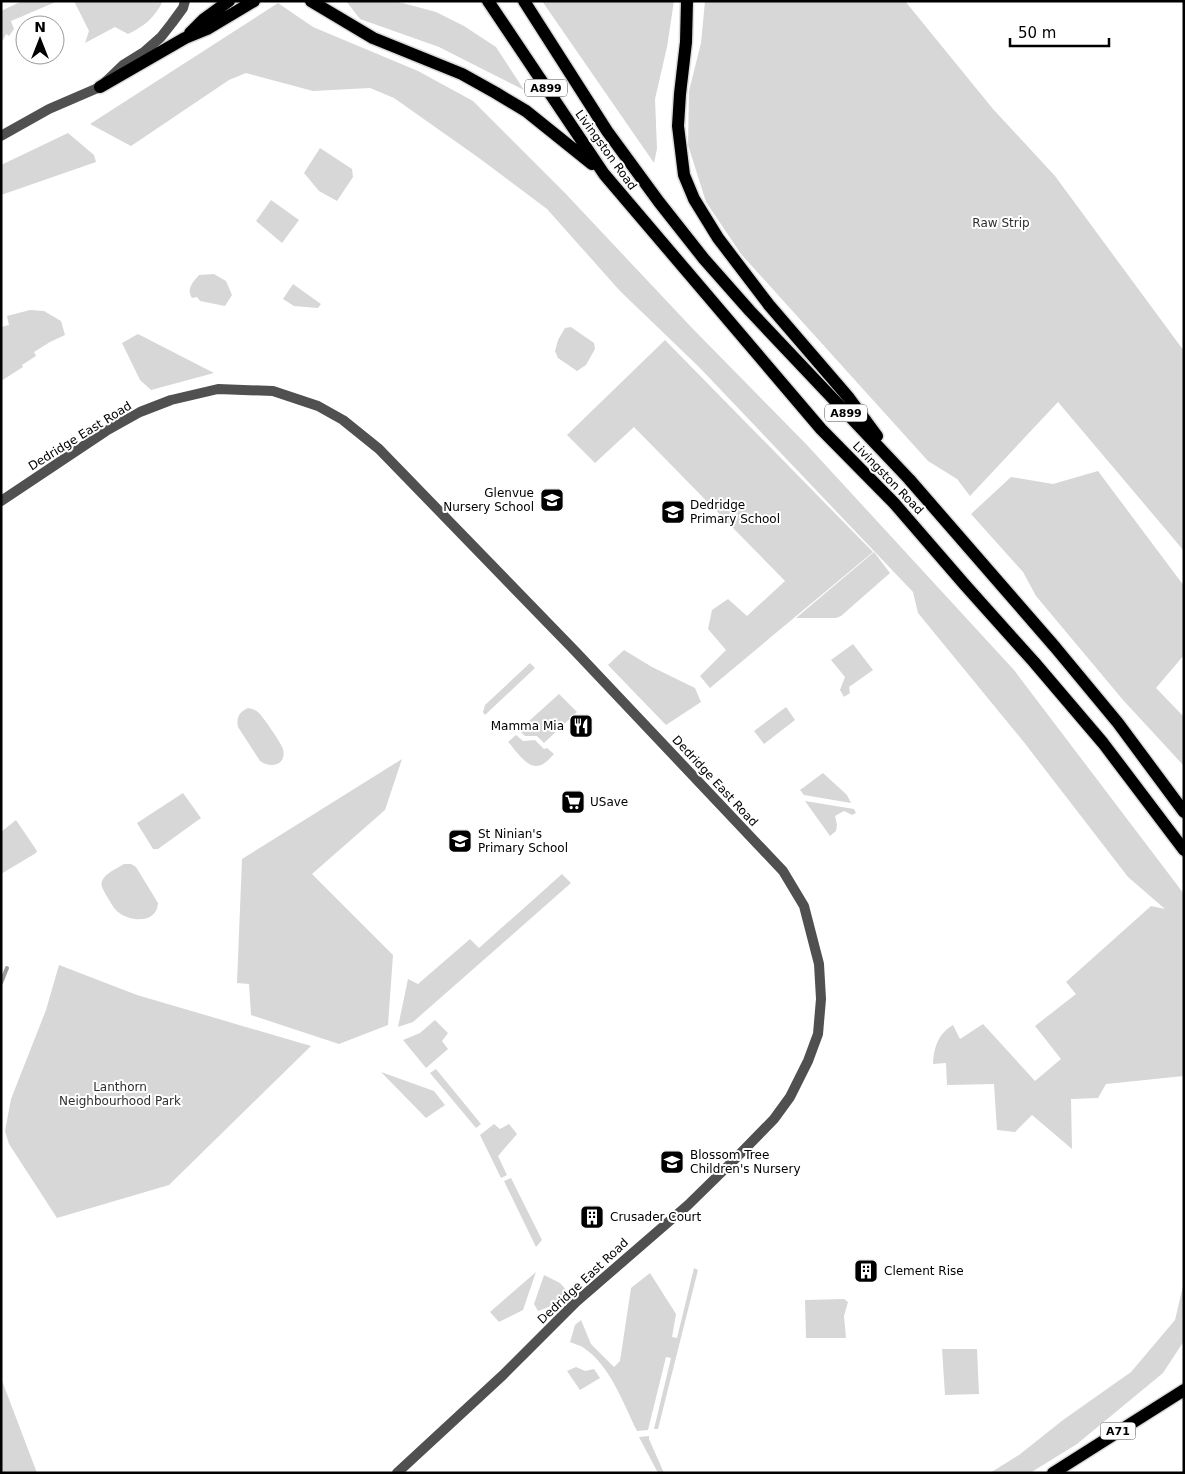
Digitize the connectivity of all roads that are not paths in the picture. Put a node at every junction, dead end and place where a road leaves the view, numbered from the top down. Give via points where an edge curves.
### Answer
1 (186, 1) edge
2 (229, 1) edge
3 (254, 1) edge
4 (312, 1) edge
5 (488, 1) edge
6 (524, 1) edge
7 (688, 1) edge
8 (185, 38) junction
9 (100, 87) junction
10 (1, 136) edge
11 (604, 174) junction
12 (909, 479) junction
13 (1, 501) edge
14 (1184, 812) edge
15 (1184, 850) edge
16 (1184, 1390) edge
17 (397, 1473) edge
18 (1052, 1473) edge

1 - 9 street via 161,37
2 - 8 main road
3 - 8 main road
4 - 11 main road via 373,38 462,74 496,93 526,111
5 - 11 main road, Livingston Road / A899
6 - 12 main road, Livingston Road / A899 via 606,131 687,238 750,311
7 - 12 main road via 678,126 684,176 694,199 718,238 769,305 849,398
8 - 9 main road
9 - 10 street via 49,109
11 - 15 main road, Livingston Road / A899 via 821,429 894,502 1034,662 1102,743
12 - 14 main road, Livingston Road / A899 via 1112,715
13 - 17 street, Dedridge East Road via 106,431 140,412 171,400 218,389 273,391 318,406 343,420 379,449 429,500 783,871 804,906 819,964 821,999 818,1034 790,1097 774,1119 734,1160 576,1302
16 - 18 main road, A71

